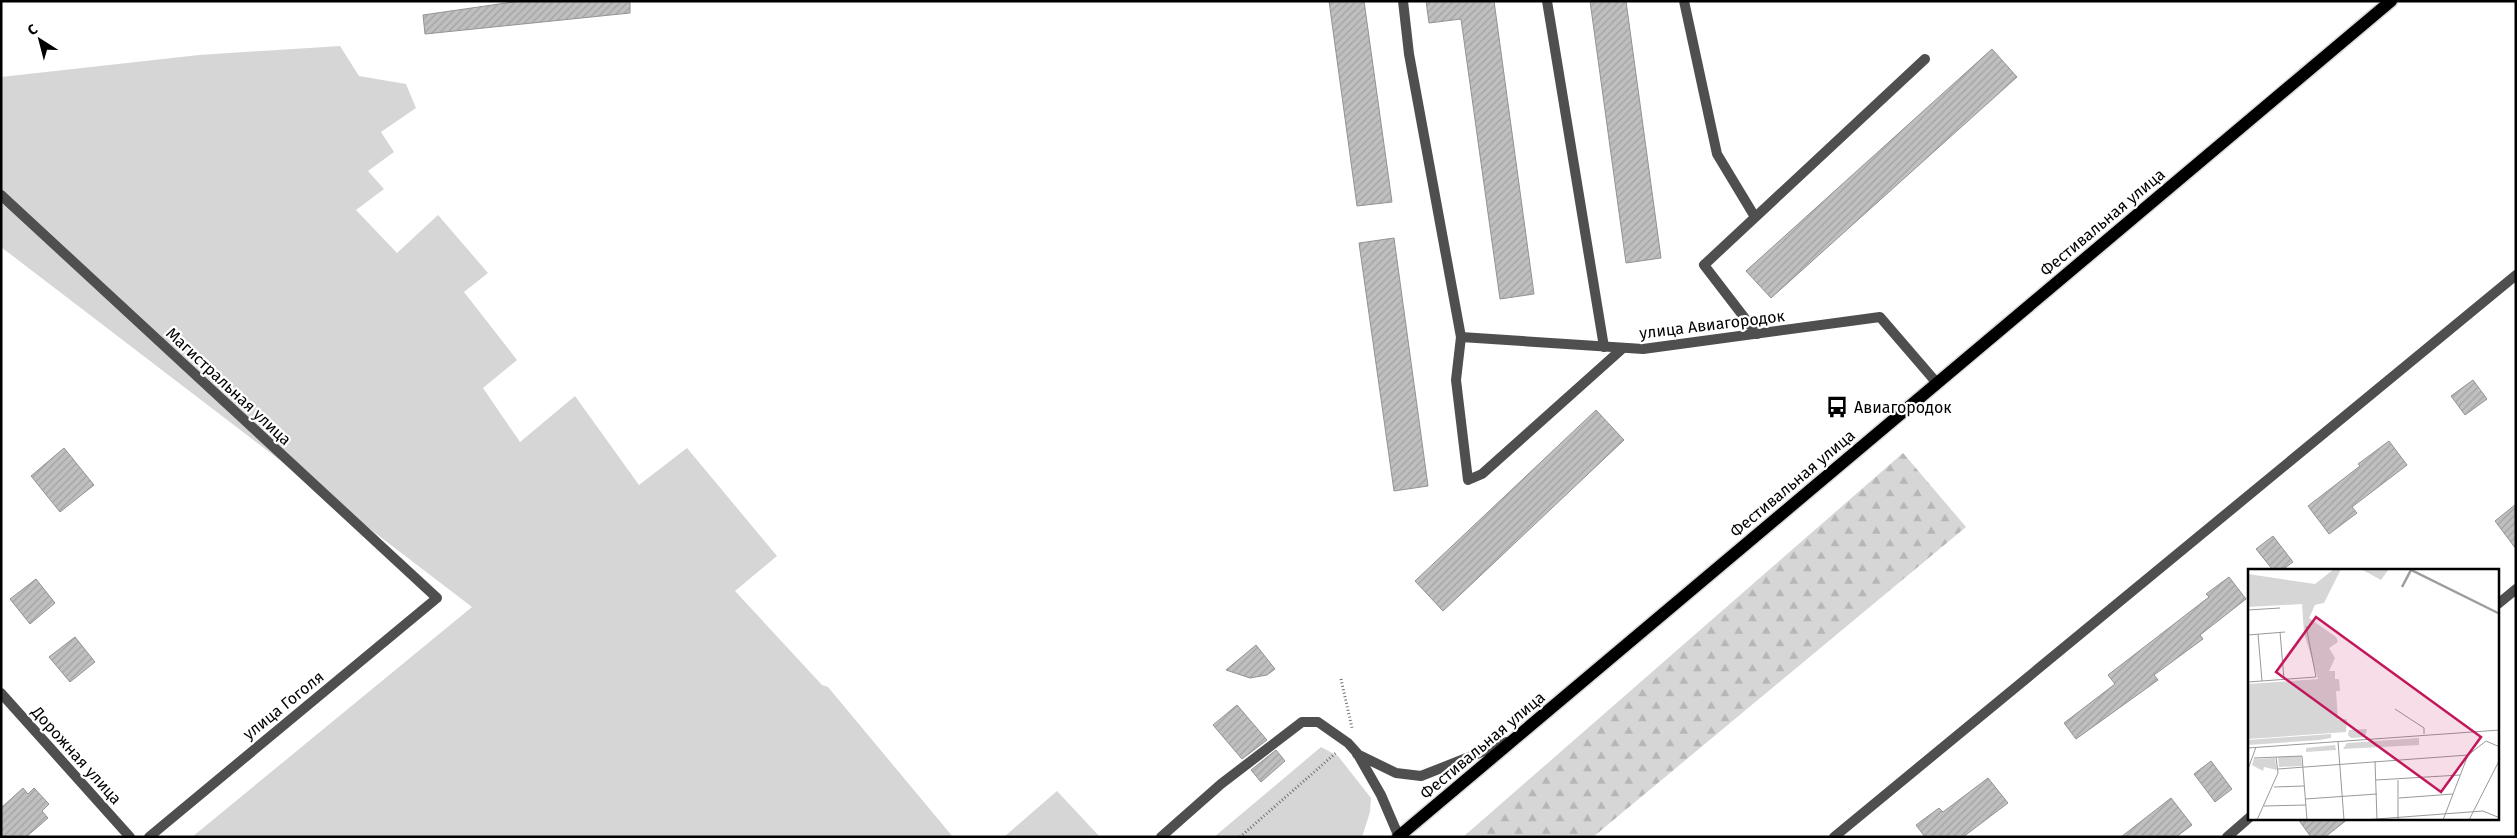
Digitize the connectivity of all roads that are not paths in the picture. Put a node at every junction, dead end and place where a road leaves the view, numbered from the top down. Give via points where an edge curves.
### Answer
1 (1402, 1) edge
2 (1547, 1) edge
3 (1684, 1) edge
4 (2390, 1) edge
5 (1925, 58) dead end
6 (1, 195) edge
7 (1755, 217) junction
8 (2516, 275) edge
9 (1757, 334) junction
10 (1461, 337) junction
11 (1604, 347) junction
12 (1623, 348) junction
13 (1936, 382) junction
14 (2516, 589) edge
15 (436, 598) joint
16 (2500, 602) edge
17 (1, 693) edge
18 (1512, 740) junction
19 (1357, 753) junction
20 (2248, 819) edge
21 (130, 837) edge
22 (149, 837) edge
23 (1161, 837) edge
24 (1398, 837) edge
25 (1834, 837) edge
26 (2227, 837) edge

1 - 10 street
2 - 11 street
3 - 7 street via 1717,154
4 - 13 main road, Фестивальная улица
5 - 7 street
6 - 15 street, Магистральная улица
7 - 9 street via 1704,266
8 - 25 street
9 - 12 street, улица Авиагородок via 1643,349
9 - 13 street, улица Авиагородок via 1880,318
10 - 11 street, улица Авиагородок
10 - 12 street via 1456,380 1468,480 1482,474
11 - 12 street, улица Авиагородок
13 - 18 main road, Фестивальная улица
14 - 16 street
15 - 22 street, улица Гоголя
17 - 21 street, Дорожная улица
18 - 19 street via 1421,776 1396,773
18 - 24 main road, Фестивальная улица
19 - 23 street via 1318,722 1302,722 1221,784
19 - 24 street via 1381,795
20 - 26 street

